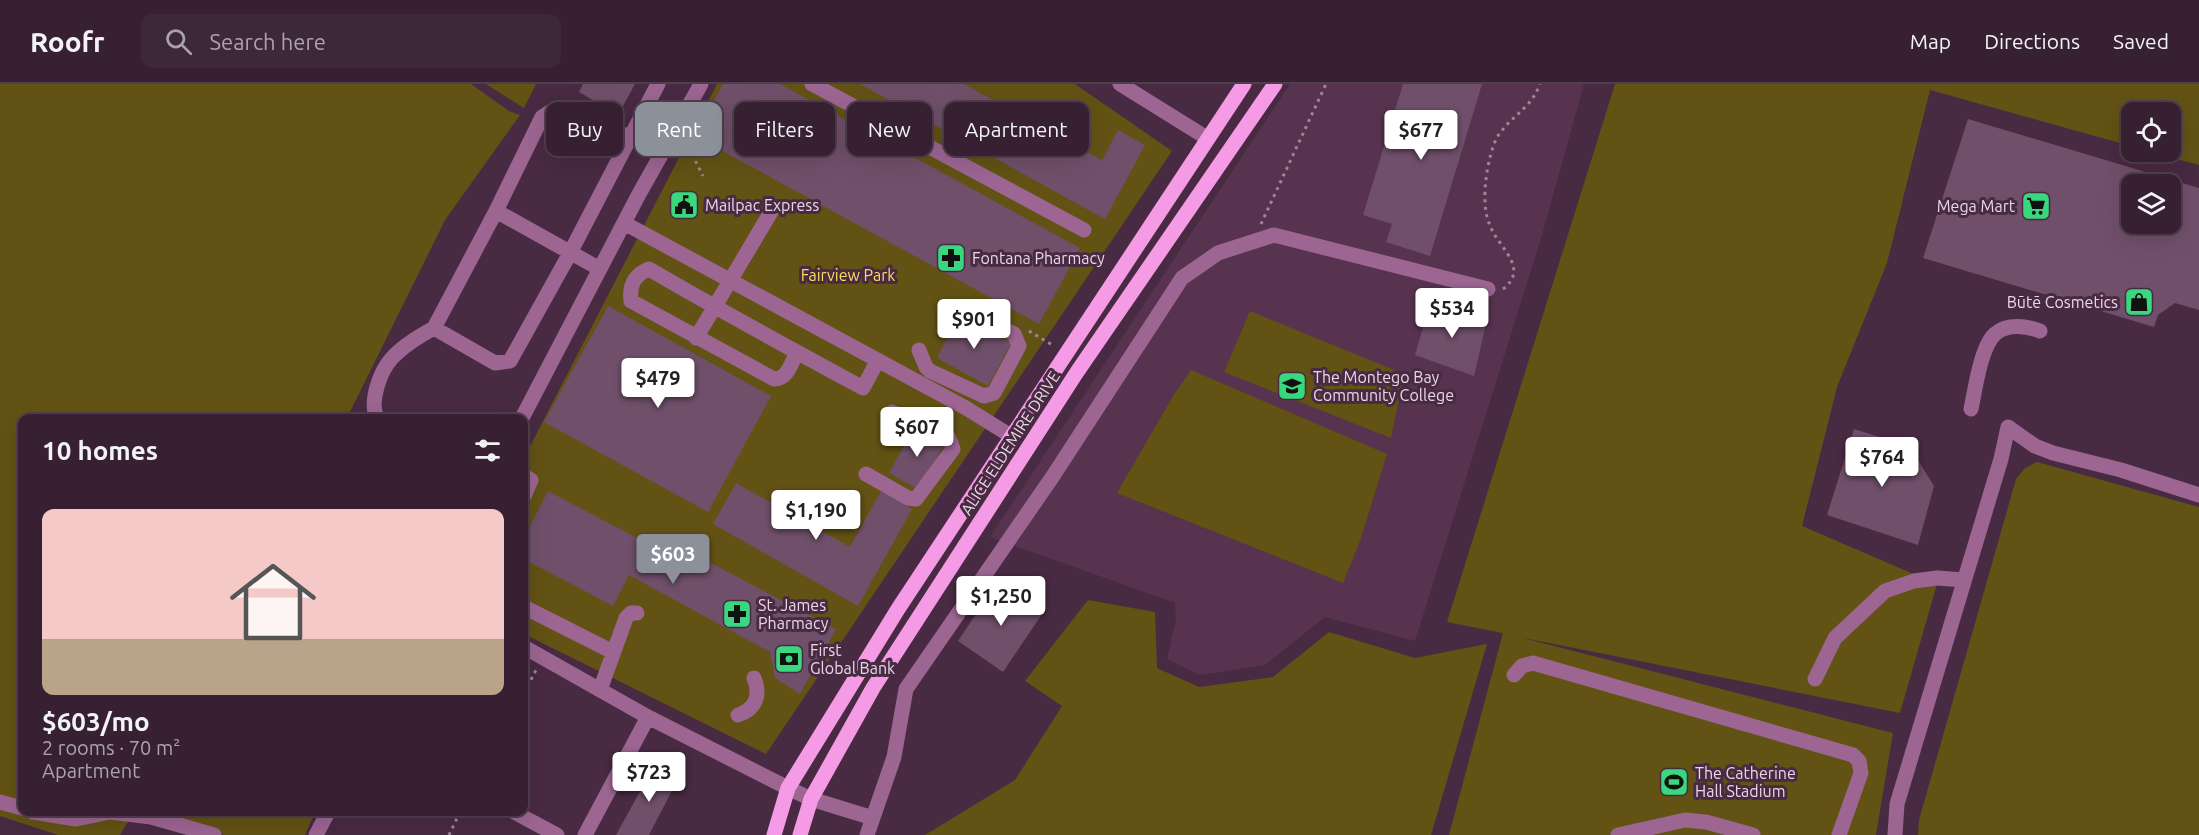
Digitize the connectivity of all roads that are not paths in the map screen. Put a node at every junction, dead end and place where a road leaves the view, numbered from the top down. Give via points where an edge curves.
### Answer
1 (658, 84) edge
2 (700, 84) edge
3 (812, 84) edge
4 (1120, 84) edge
5 (1244, 84) edge
6 (1275, 84) edge
7 (631, 138) junction
8 (1207, 138) junction
9 (496, 212) junction
10 (771, 212) dead end
11 (624, 222) junction
12 (1084, 230) dead end
13 (570, 253) junction
14 (600, 269) junction
15 (731, 280) junction
16 (1488, 289) road end
17 (714, 308) junction
18 (946, 308) dead end
19 (434, 328) junction
20 (2040, 331) dead end
21 (696, 339) junction
22 (920, 350) dead end
23 (797, 352) junction
24 (878, 360) junction
25 (1971, 409) dead end
26 (892, 412) dead end
27 (376, 414) edge
28 (524, 414) edge
29 (1011, 436) junction
30 (866, 474) dead end
31 (2199, 495) edge
32 (1964, 580) junction
33 (528, 609) edge
34 (637, 613) dead end
35 (528, 649) edge
36 (613, 652) junction
37 (1514, 675) dead end
38 (754, 678) dead end
39 (1815, 679) dead end
40 (600, 690) junction
41 (738, 715) dead end
42 (648, 717) junction
43 (788, 788) junction
44 (811, 799) junction
45 (0, 802) edge
46 (18, 807) edge
47 (58, 816) edge
48 (91, 816) edge
49 (143, 816) edge
50 (326, 816) edge
51 (521, 816) edge
52 (873, 818) junction
53 (214, 835) edge
54 (316, 835) edge
55 (557, 835) edge
56 (585, 835) edge
57 (774, 835) edge
58 (800, 835) edge
59 (867, 835) edge
60 (1618, 835) edge
61 (1753, 835) edge
62 (1839, 835) edge
63 (1895, 835) edge

1 - 7 lane
2 - 11 lane
3 - 12 lane
4 - 8 lane
5 - 8 main road, ALICE ELDEMIRE DRIVE
6 - 44 main road, ALICE ELDEMIRE DRIVE via 1077,372 873,688
7 - 9 lane via 566,108 553,110 542,117
7 - 13 lane
8 - 29 main road, ALICE ELDEMIRE DRIVE
9 - 13 lane
9 - 19 lane
10 - 15 lane
11 - 14 lane
11 - 15 lane
13 - 14 lane
13 - 19 lane via 510,361 495,363
14 - 28 lane
15 - 17 lane
15 - 24 lane
16 - 52 lane via 1274,235 1218,253 1182,278 1053,476 906,689 894,757
17 - 21 lane
17 - 21 lane via 649,269 635,277 631,301
17 - 23 lane
18 - 22 lane via 965,309 1014,334 1019,346 994,393 984,396 930,371
19 - 27 lane via 391,358 373,401
20 - 25 lane via 2028,326 1995,333 1985,350
21 - 23 lane via 774,379 785,375
23 - 24 lane via 863,388
24 - 29 lane
26 - 30 lane via 949,438 953,449 916,499
29 - 43 main road, ALICE ELDEMIRE DRIVE
31 - 32 lane via 2053,453 2008,427
32 - 39 lane via 1914,581 1885,591 1835,638
32 - 63 lane via 1897,804
33 - 36 lane
34 - 36 lane via 626,618
35 - 40 lane
36 - 40 lane
37 - 62 lane via 1522,666 1533,663 1853,755 1861,765 1861,773
38 - 41 lane via 756,701
40 - 42 lane
42 - 43 lane
42 - 56 lane
43 - 44 lane
43 - 57 main road, ALICE ELDEMIRE DRIVE
44 - 52 lane
44 - 58 main road, ALICE ELDEMIRE DRIVE
45 - 46 lane
47 - 48 lane
49 - 53 lane
50 - 54 lane
51 - 55 lane
52 - 59 lane
60 - 61 lane via 1685,820

